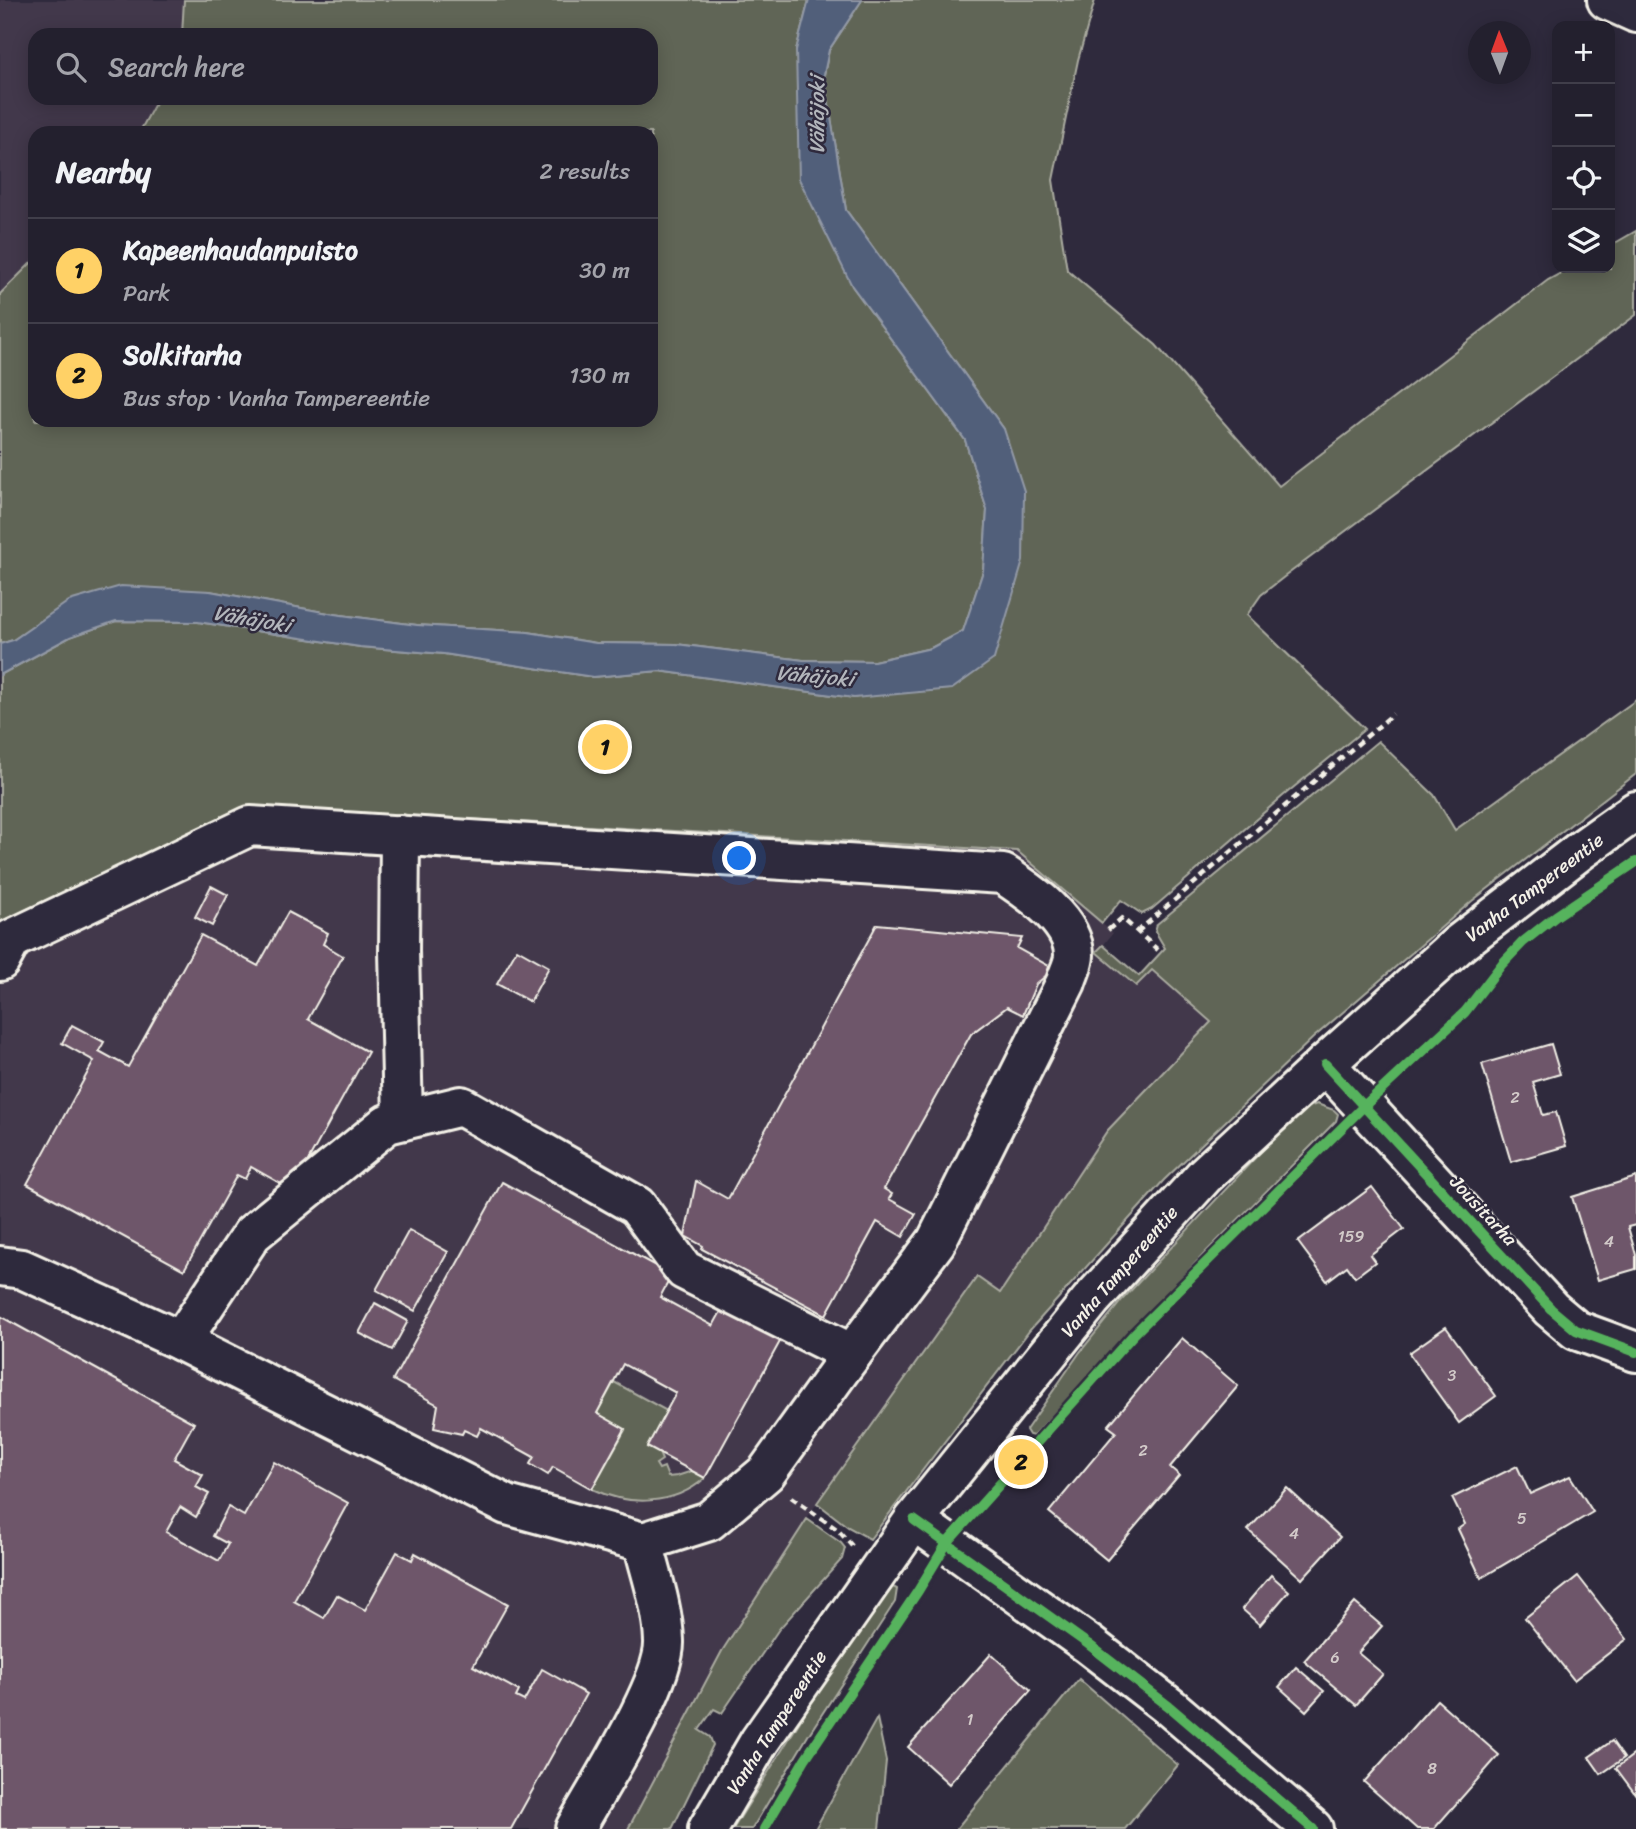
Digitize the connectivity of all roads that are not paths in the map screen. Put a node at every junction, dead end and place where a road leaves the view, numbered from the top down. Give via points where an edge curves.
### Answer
1 (1607, 0) edge
2 (1636, 13) edge
3 (1636, 811) edge
4 (400, 835) junction
5 (0, 961) edge
6 (1325, 1064) junction
7 (403, 1120) junction
8 (0, 1266) edge
9 (181, 1341) junction
10 (1636, 1352) edge
11 (852, 1354) junction
12 (914, 1520) junction
13 (643, 1542) junction
14 (575, 1829) edge
15 (708, 1829) edge
16 (1313, 1829) edge

1 - 2 main road
3 - 6 main road, Vanha Tampereentie via 1460,943
4 - 5 main road via 250,826 12,939
4 - 7 main road
4 - 11 main road via 1003,874 1028,890 1066,928 1074,956 1066,982 936,1242
6 - 10 main road, Jousitarha via 1551,1308 1576,1330
6 - 12 main road, Vanha Tampereentie via 1205,1175 1091,1300
7 - 9 main road via 387,1124 252,1234
7 - 11 main road via 461,1106 637,1206 684,1270
8 - 9 main road via 22,1269
9 - 13 main road via 506,1505
11 - 13 main road via 761,1478 709,1521
12 - 15 main road, Vanha Tampereentie via 759,1742
12 - 16 main road via 1171,1708
13 - 14 main road via 661,1614 664,1643 660,1669

